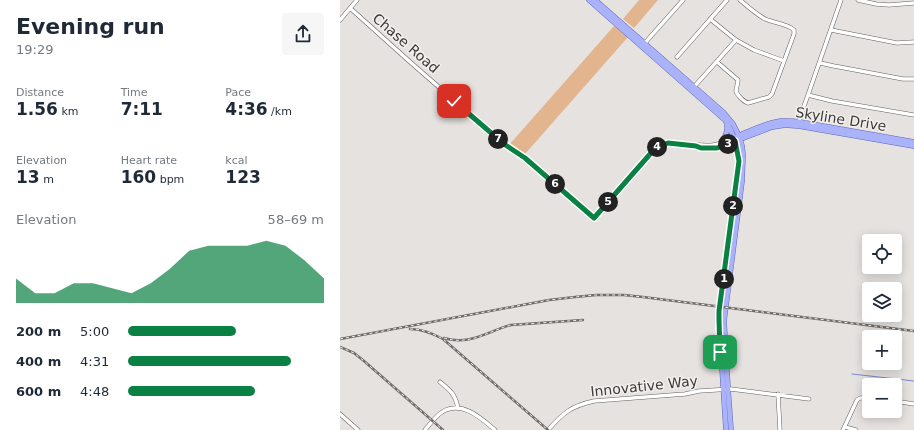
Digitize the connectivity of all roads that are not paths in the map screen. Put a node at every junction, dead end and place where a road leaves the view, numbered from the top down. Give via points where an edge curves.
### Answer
1 (357, 0) edge
2 (589, 0) edge
3 (595, 0) edge
4 (683, 0) edge
5 (727, 0) edge
6 (740, 0) edge
7 (841, 0) edge
8 (858, 0) edge
9 (914, 3) edge
10 (350, 8) junction
11 (710, 19) junction
12 (340, 20) edge
13 (831, 30) junction
14 (736, 40) junction
15 (914, 42) edge
16 (643, 45) junction
17 (677, 57) dead end
18 (784, 61) junction
19 (717, 62) junction
20 (820, 63) junction
21 (914, 79) edge
22 (693, 89) junction
23 (808, 95) junction
24 (914, 115) edge
25 (726, 122) junction
26 (800, 124) junction
27 (737, 139) junction
28 (914, 142) edge
29 (720, 144) junction
30 (696, 146) junction
31 (914, 146) edge
32 (594, 218) joint
33 (440, 382) dead end
34 (725, 389) junction
35 (778, 394) junction
36 (809, 398) dead end
37 (862, 398) edge
38 (902, 402) edge
39 (914, 404) edge
40 (458, 408) junction
41 (340, 414) edge
42 (844, 428) edge
43 (358, 430) edge
44 (424, 430) edge
45 (495, 430) edge
46 (548, 430) edge
47 (726, 430) edge
48 (731, 430) edge
49 (780, 430) edge
50 (856, 430) edge

1 - 10 street
2 - 16 main road
3 - 16 main road
4 - 16 street
5 - 11 street
6 - 18 street via 767,20 794,30
7 - 13 street
8 - 9 street via 889,5
10 - 12 street
10 - 32 street, Chase Road via 504,144 525,158
11 - 14 street
11 - 17 street
13 - 15 street via 897,42
13 - 20 street
14 - 18 street
14 - 19 street
16 - 22 main road
18 - 19 street via 772,94 748,103 737,93 738,80
19 - 22 street
20 - 21 street via 902,79
20 - 23 street
22 - 25 main road
22 - 27 main road via 723,112 733,124
23 - 24 street
23 - 26 street
25 - 27 main road
25 - 29 main road via 727,131
26 - 27 main road, Skyline Drive via 772,127
26 - 28 main road, Skyline Drive
26 - 31 main road, Skyline Drive
27 - 29 street, Skyline Drive
27 - 30 street, Skyline Drive via 717,148
27 - 34 main road via 743,155 742,181 725,313
29 - 30 street, Skyline Drive
30 - 32 street, Skyline Drive via 668,143 657,147
33 - 40 street via 454,395
34 - 35 street, Innovative Way
34 - 46 street, Innovative Way via 594,401 571,409
34 - 47 main road
34 - 48 main road
35 - 36 street, Innovative Way
35 - 49 street
37 - 42 street via 857,400
38 - 39 street
40 - 44 street via 442,412
40 - 45 street via 468,410
41 - 43 street
42 - 50 street

